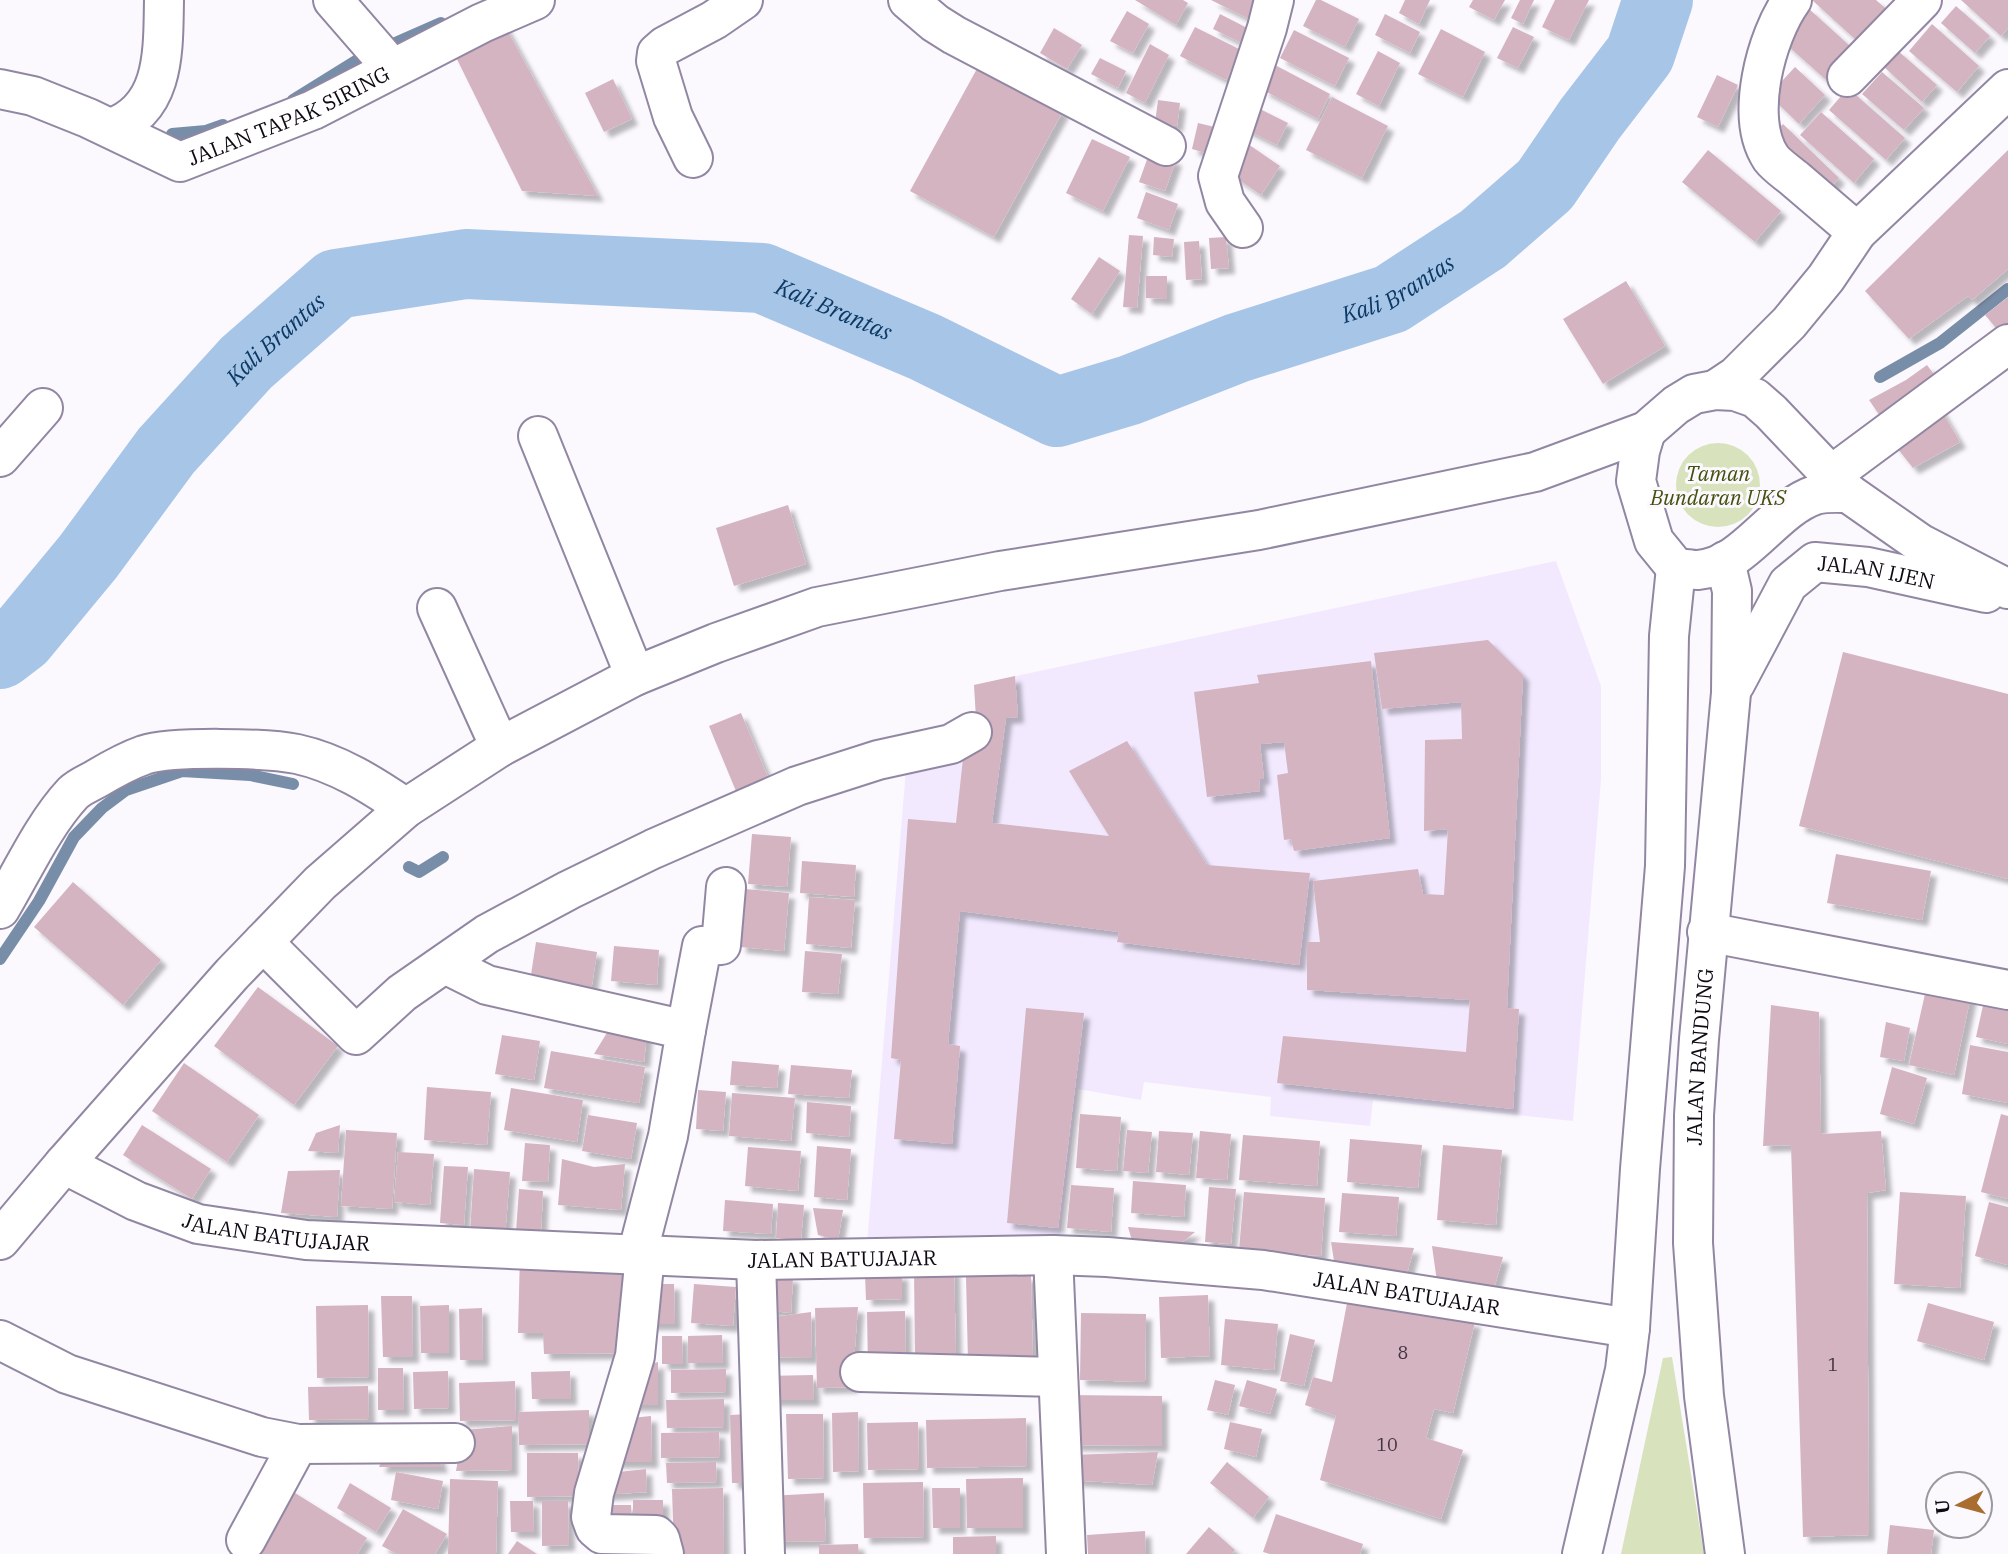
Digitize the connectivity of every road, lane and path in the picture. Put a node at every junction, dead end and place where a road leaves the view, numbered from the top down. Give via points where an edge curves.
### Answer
1 (164, 0) edge
2 (333, 0) edge
3 (535, 0) edge
4 (743, 0) edge
5 (908, 0) edge
6 (1274, 0) edge
7 (1793, 0) edge
8 (1922, 0) edge
9 (479, 11) edge
10 (391, 67) junction
11 (1847, 77) dead end
12 (0, 89) edge
13 (2008, 89) edge
14 (111, 128) junction
15 (1166, 146) dead end
16 (693, 158) dead end
17 (1243, 228) dead end
18 (1857, 232) junction
19 (2008, 344) edge
20 (1714, 390) junction
21 (43, 408) dead end
22 (1646, 431) junction
23 (538, 436) dead end
24 (0, 457) edge
25 (1839, 484) junction
26 (1725, 561) junction
27 (1676, 568) junction
28 (2008, 589) edge
29 (2008, 599) edge
30 (437, 608) dead end
31 (635, 676) junction
32 (1731, 693) junction
33 (972, 732) dead end
34 (500, 747) junction
35 (406, 808) junction
36 (726, 887) dead end
37 (0, 909) edge
38 (1707, 932) junction
39 (263, 942) junction
40 (445, 964) junction
41 (2008, 990) edge
42 (686, 1030) junction
43 (64, 1164) junction
44 (0, 1240) edge
45 (641, 1255) junction
46 (1053, 1255) junction
47 (756, 1260) junction
48 (1630, 1328) junction
49 (0, 1340) edge
50 (860, 1372) dead end
51 (1058, 1377) junction
52 (455, 1443) dead end
53 (298, 1444) junction
54 (246, 1540) dead end
55 (664, 1554) edge
56 (765, 1554) edge
57 (1066, 1554) edge
58 (1582, 1554) edge
59 (1725, 1554) edge

1 - 14 street via 156,85 137,115
2 - 10 street
3 - 9 street, JALAN TAPAK SIRING
4 - 16 street via 657,53 669,105
5 - 15 street via 954,35
6 - 17 street via 1218,176 1225,202
7 - 18 street via 1782,13 1761,78 1760,132 1772,159
8 - 11 street
9 - 10 street, JALAN TAPAK SIRING
10 - 14 street, JALAN TAPAK SIRING via 313,110 180,162
12 - 14 street, JALAN TAPAK SIRING via 33,96
13 - 18 street
18 - 20 street via 1789,323 1736,376
19 - 25 street
20 - 22 street via 1694,394
20 - 25 street via 1755,398
21 - 24 street
22 - 27 street via 1636,481 1654,541
22 - 31 street via 1535,472 1481,484 1259,530 1000,571 817,607
23 - 31 street
25 - 26 street via 1795,504
25 - 28 street, JALAN IJEN via 1921,544
26 - 27 street via 1699,570
26 - 32 street, JALAN BANDUNG via 1732,591
27 - 48 street via 1669,636 1665,866
29 - 32 street, JALAN IJEN via 1868,567 1815,562 1788,584
30 - 34 street
31 - 34 street
32 - 38 street, JALAN BANDUNG
33 - 40 street via 951,744 878,760 797,786 720,819 486,934
34 - 35 street
35 - 37 street via 348,771 296,754 185,750 146,754 75,791 40,839
35 - 39 street via 320,883
36 - 42 street via 721,945 702,946
38 - 41 street
38 - 59 street, JALAN BANDUNG via 1694,1115 1693,1243 1704,1396
39 - 40 street via 356,1035 402,993
39 - 43 street
40 - 42 street via 487,985
42 - 45 street
43 - 44 street
43 - 45 street, JALAN BATUJAJAR via 136,1201 198,1224 259,1235
45 - 47 street, JALAN BATUJAJAR
45 - 55 street via 635,1356 591,1517 602,1534 656,1535
46 - 47 street, JALAN BATUJAJAR
46 - 48 street, JALAN BATUJAJAR via 1263,1270
46 - 51 street
47 - 56 street
48 - 58 street via 1625,1370
49 - 53 street via 79,1378 201,1419
50 - 51 street
51 - 57 street
52 - 53 street
53 - 54 street

